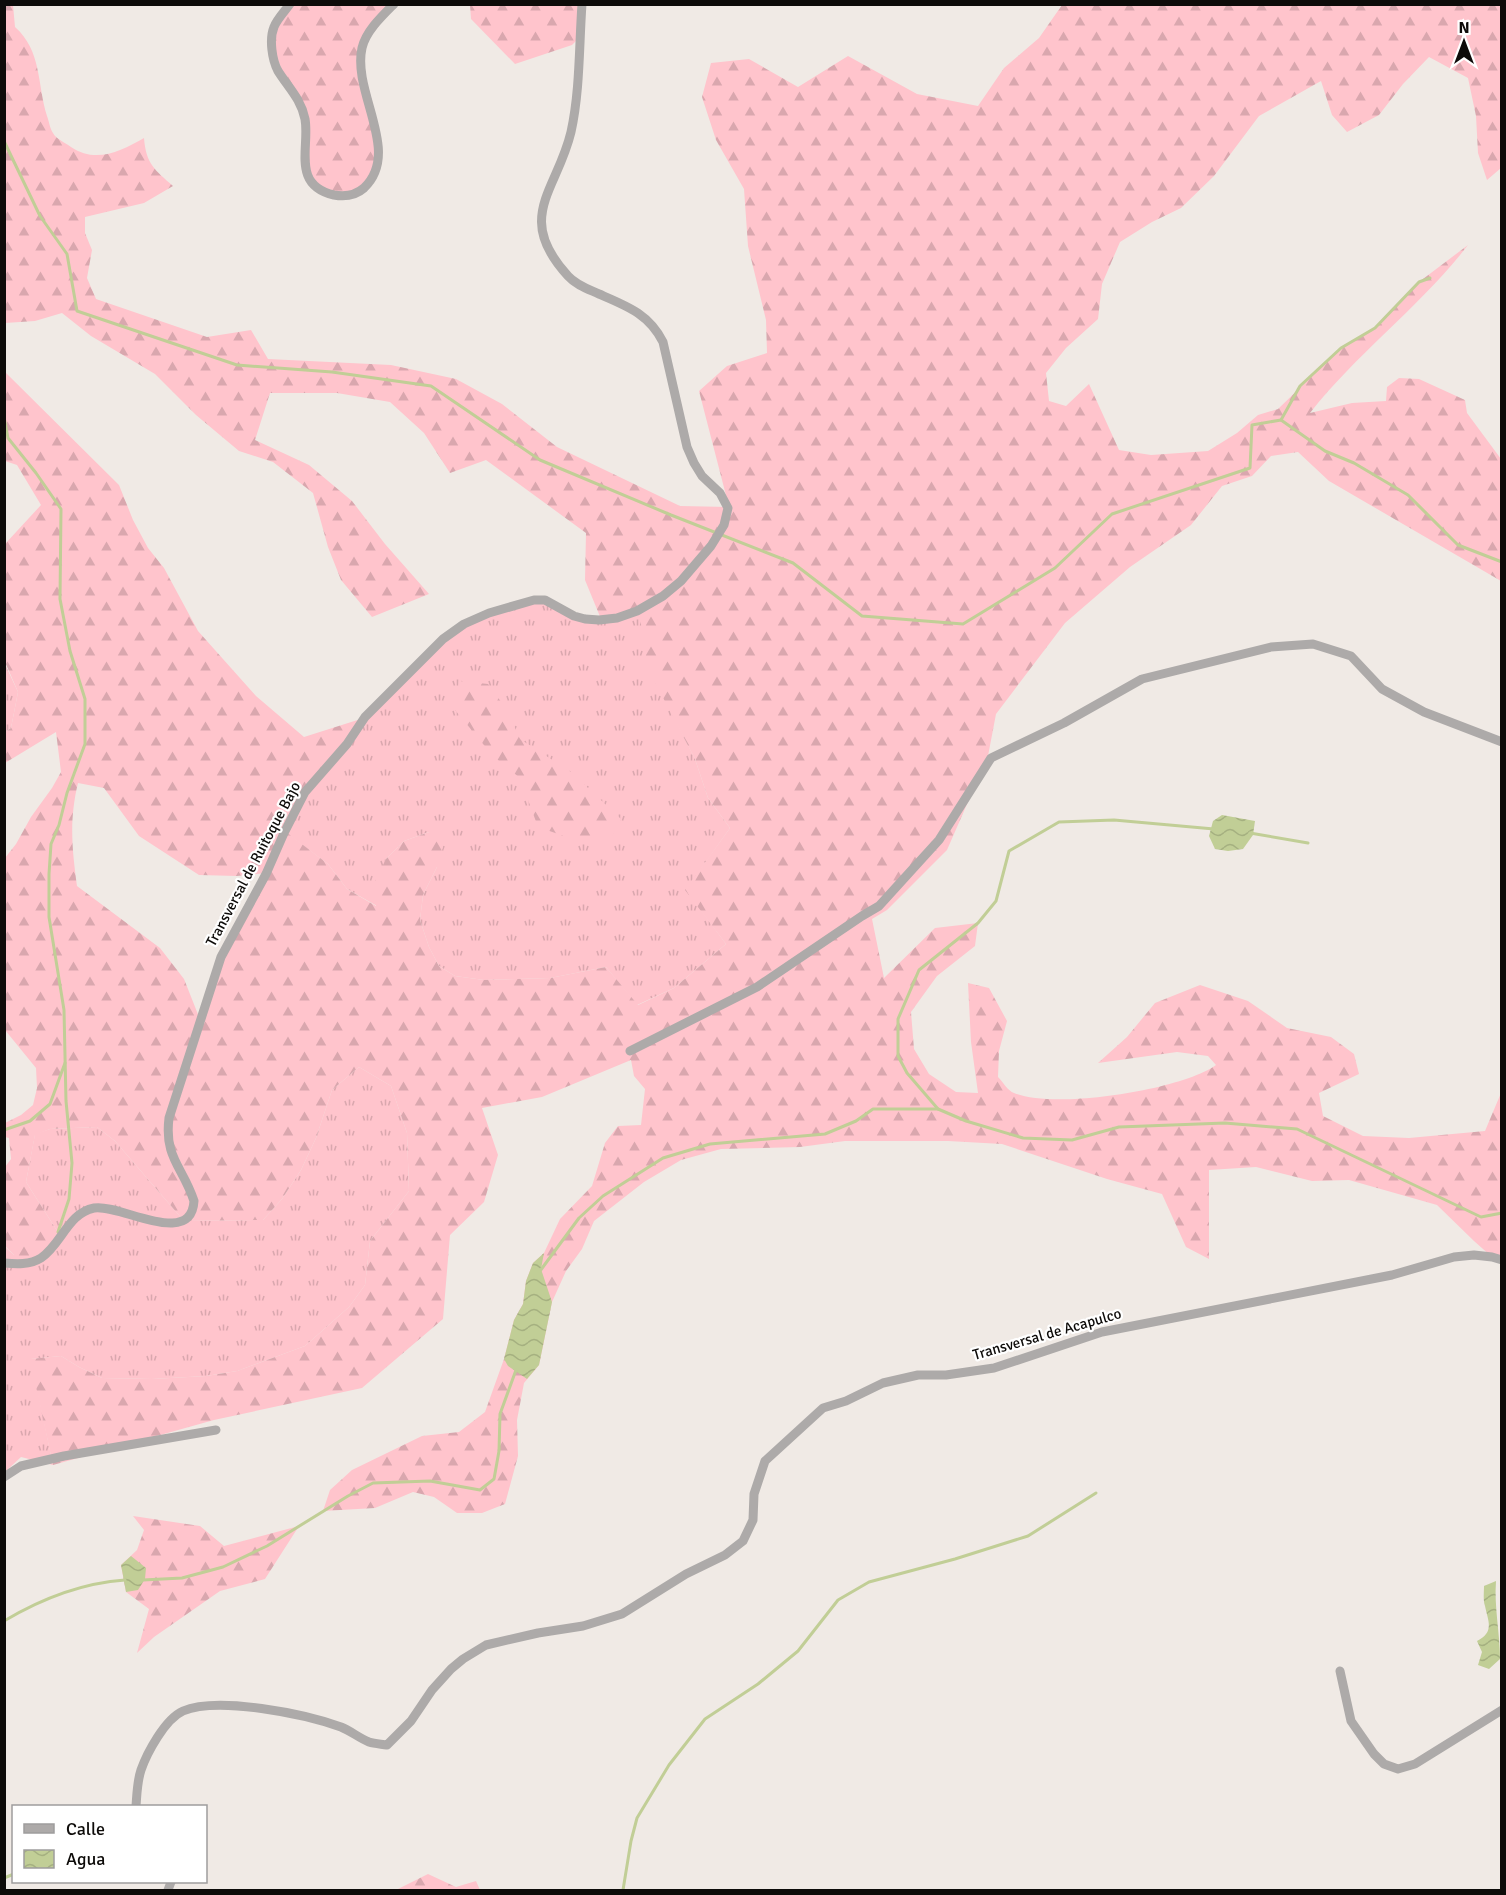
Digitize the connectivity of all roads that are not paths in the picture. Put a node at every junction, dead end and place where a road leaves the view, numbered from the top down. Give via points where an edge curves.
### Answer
1 (290, 4) edge
2 (394, 4) edge
3 (582, 4) edge
4 (1502, 742) edge
5 (630, 1051) dead end
6 (1502, 1260) edge
7 (4, 1263) edge
8 (216, 1430) dead end
9 (4, 1477) edge
10 (1340, 1671) dead end
11 (1502, 1710) edge
12 (136, 1805) edge

1 - 2 street via 273,27 275,63 303,113 308,175 321,190 342,196 362,189 378,161 377,130 360,63 362,46 371,30
3 - 7 street, Transversal de Ruitoque Bajo via 570,134 544,201 543,237 550,253 571,279 635,311 656,328 663,342 687,447 702,476 725,500 728,508 724,525 681,581 637,611 617,618 585,619 545,600 534,600 489,613 443,639 373,710 305,792 221,957 167,1133 169,1148 194,1201 190,1215 182,1221 165,1223 106,1207 92,1208 74,1220 41,1258 28,1263
4 - 5 street via 1424,712 1382,689 1351,656 1313,644 1271,647 1142,680 991,758 939,840 879,906 757,987
6 - 12 street, Transversal de Acapulco via 1474,1254 1454,1257 1392,1275 1102,1332 994,1368 918,1375 883,1383 823,1408 765,1461 754,1494 753,1520 743,1541 622,1614 583,1626 486,1645 451,1669 387,1745 302,1716 229,1704 182,1711 163,1728 141,1770
8 - 9 street via 64,1456 21,1466
10 - 11 street via 1351,1721 1374,1754 1384,1764 1398,1769 1415,1764

